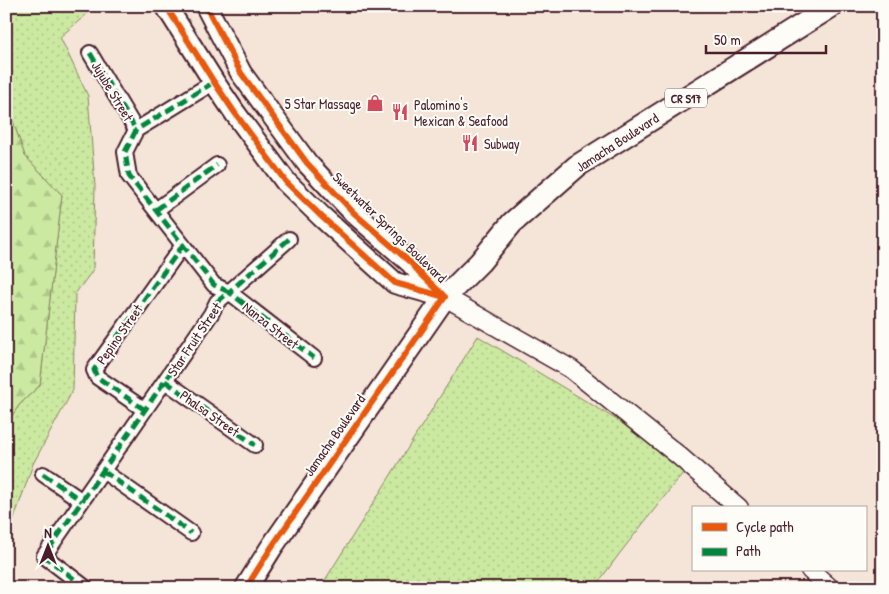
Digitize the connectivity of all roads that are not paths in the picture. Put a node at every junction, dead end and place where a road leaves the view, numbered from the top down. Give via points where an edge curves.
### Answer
1 (166, 6) edge
2 (206, 6) edge
3 (832, 6) edge
4 (90, 52) dead end
5 (214, 82) junction
6 (136, 130) junction
7 (299, 153) junction
8 (217, 165) dead end
9 (156, 210) junction
10 (289, 239) dead end
11 (183, 245) junction
12 (229, 292) junction
13 (445, 297) junction
14 (314, 358) dead end
15 (165, 381) junction
16 (145, 410) junction
17 (255, 445) dead end
18 (103, 471) junction
19 (43, 474) dead end
20 (82, 501) junction
21 (737, 506) edge
22 (191, 533) dead end
23 (812, 572) edge
24 (86, 588) edge
25 (246, 588) edge
26 (830, 588) edge

1 - 5 main road, Sweetwater Springs Boulevard
2 - 7 main road, Sweetwater Springs Boulevard via 241,73
3 - 13 main road, Jamacha Boulevard / CR S17 via 577,166 512,223
4 - 6 street, Jujube Street
5 - 6 street
5 - 7 main road via 231,88 275,144
5 - 13 main road, Sweetwater Springs Boulevard via 286,182 322,217 395,283
6 - 9 street, Star Fruit Street via 125,152 129,176
7 - 13 main road, Sweetwater Springs Boulevard via 354,213
8 - 9 street
9 - 11 street, Star Fruit Street
10 - 12 street
11 - 12 street, Star Fruit Street via 214,285
11 - 16 street, Pepino Street via 94,370 97,377
12 - 14 street, Nanza Street
12 - 15 street, Star Fruit Street via 217,302
13 - 21 street, Sweetwater Springs Boulevard via 571,369
13 - 25 main road, Jamacha Boulevard / CR S17
15 - 16 street, Star Fruit Street
15 - 17 street, Phalsa Street
16 - 18 street, Star Fruit Street
18 - 20 street, Star Fruit Street
18 - 22 street
19 - 20 street
20 - 24 street, Star Fruit Street via 44,556
23 - 26 street

